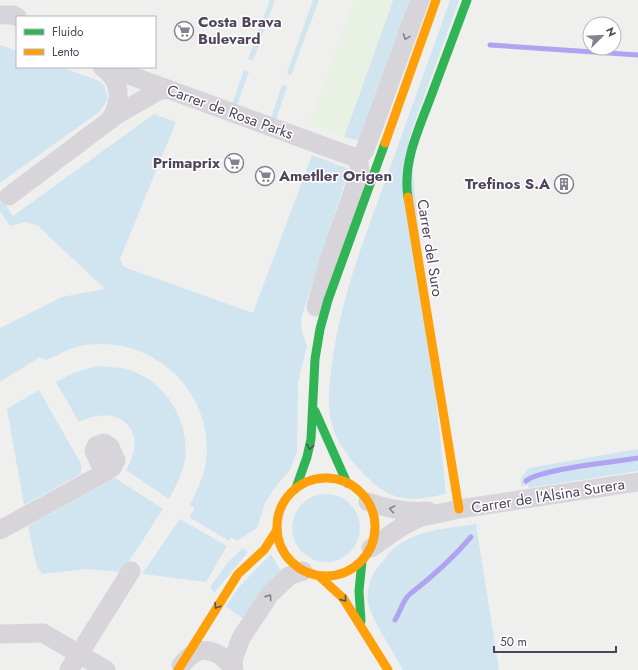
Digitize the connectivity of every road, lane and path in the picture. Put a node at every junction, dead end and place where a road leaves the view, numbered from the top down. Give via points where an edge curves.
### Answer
1 (420, 0) edge
2 (436, 0) edge
3 (467, 0) edge
4 (0, 15) edge
5 (16, 16) edge
6 (103, 68) edge
7 (109, 68) edge
8 (126, 74) junction
9 (167, 89) junction
10 (118, 114) junction
11 (354, 157) junction
12 (9, 196) dead end
13 (316, 346) junction
14 (314, 408) junction
15 (104, 473) dead end
16 (638, 482) edge
17 (348, 483) junction
18 (296, 488) junction
19 (368, 502) junction
20 (459, 509) junction
21 (0, 530) edge
22 (277, 530) junction
23 (366, 555) junction
24 (131, 571) dead end
25 (311, 574) junction
26 (363, 627) junction
27 (0, 634) edge
28 (79, 654) junction
29 (179, 668) edge
30 (69, 670) edge
31 (106, 670) edge
32 (233, 670) edge
33 (388, 670) edge

1 -> 11 street via 365,150 360,156
2 - 13 street via 353,226 328,300
3 - 20 street, Carrer del Suro via 416,138 408,165 406,186
4 - 5 street
6 - 10 street via 117,84
7 - 8 street, Carrer de Rosa Parks
8 - 9 street, Carrer de Rosa Parks
8 - 10 street via 134,87 134,94
9 - 10 street via 158,91
9 - 11 street, Carrer de Rosa Parks
10 - 12 street
11 - 13 street via 359,163 360,171 317,301 313,320
13 - 14 street
14 - 17 street
14 -> 18 street via 308,459
15 - 21 street
16 - 20 street, Carrer de l'Alsina Surera
17 - 18 street via 321,478 308,481
17 - 19 street
18 - 22 street via 281,507
20 -> 19 street, Carrer de l'Alsina Surera via 415,512 391,510
19 - 23 street via 375,525 374,541
20 - 23 street, Carrer de l'Alsina Surera via 418,518 401,527
22 - 25 street via 278,540 287,558
22 -> 29 street via 264,550 238,574
23 - 25 street via 347,572 329,577
23 - 26 street via 358,583 358,605
24 - 28 street
25 -> 26 street via 343,598
32 -> 25 street via 233,660 241,638 270,594 289,576
26 - 33 street
27 - 28 street via 43,633
28 - 30 street
28 - 31 street
29 - 32 street via 198,651 221,655 228,660

